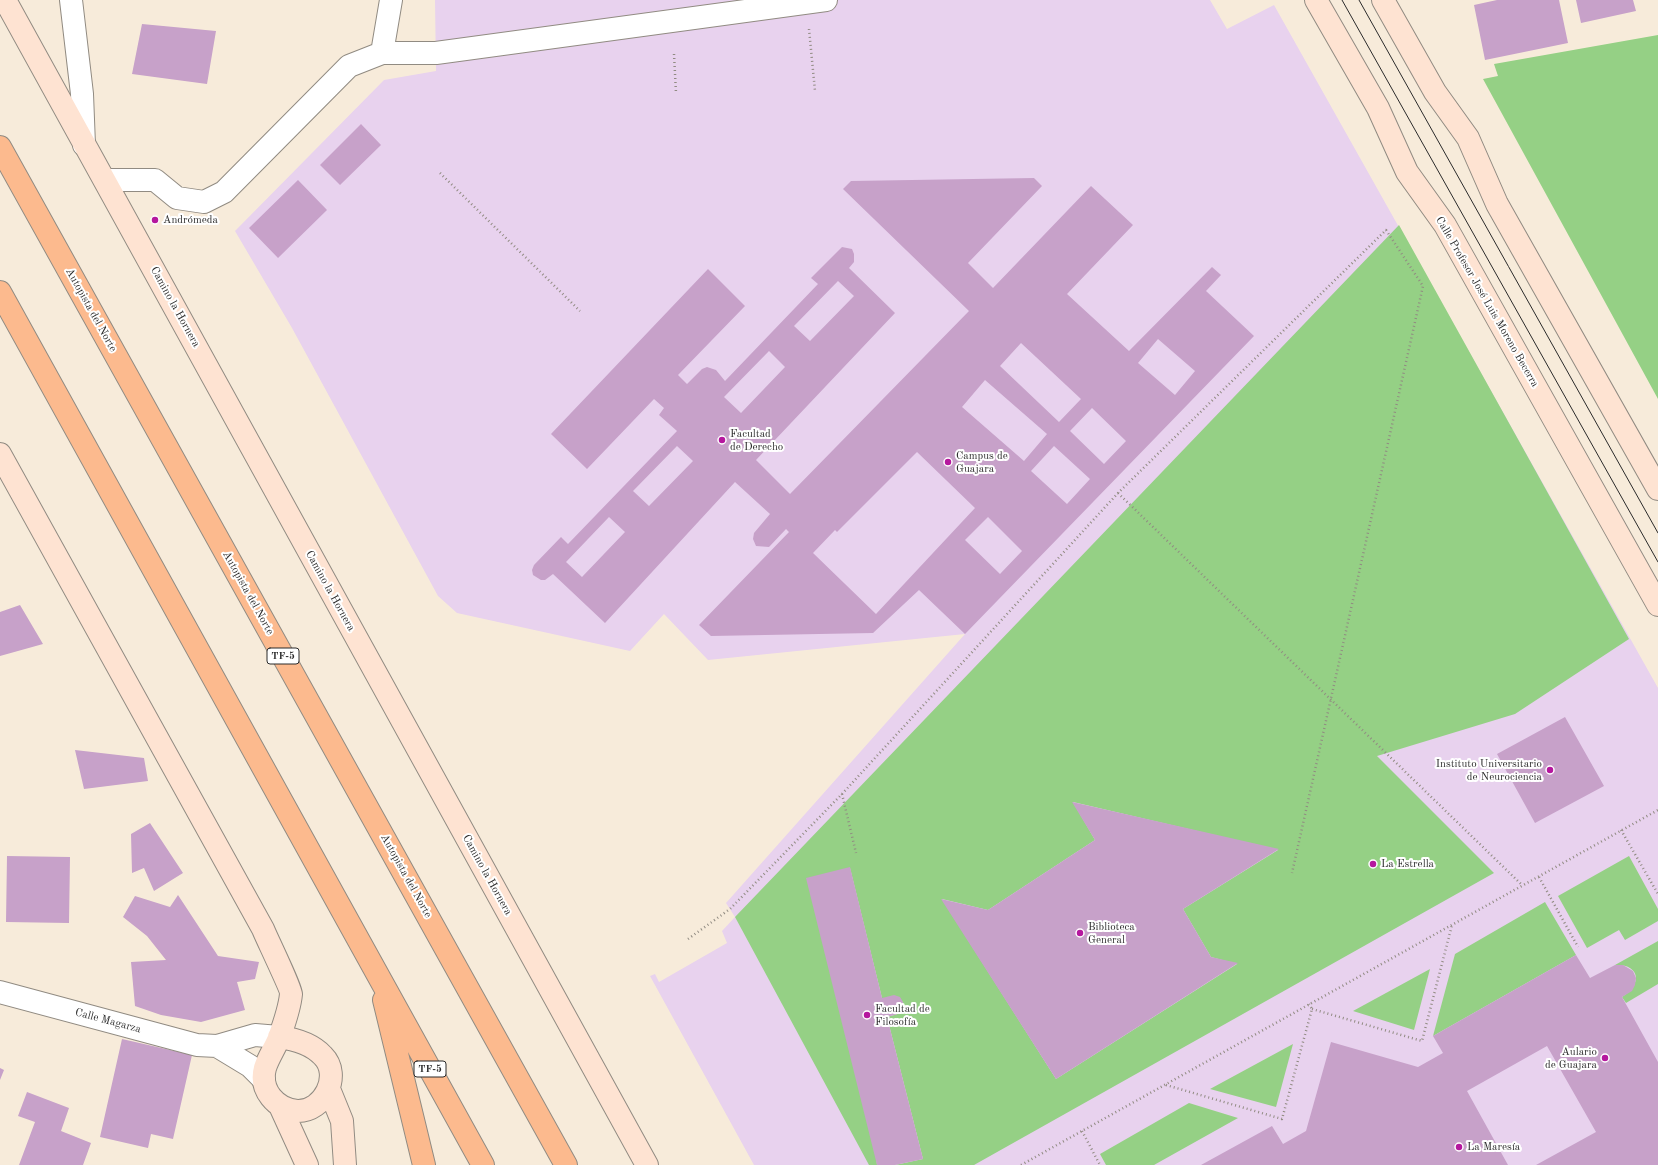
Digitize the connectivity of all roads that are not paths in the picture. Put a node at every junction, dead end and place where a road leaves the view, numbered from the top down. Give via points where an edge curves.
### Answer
1 (5, 0) edge
2 (71, 0) edge
3 (391, 0) edge
4 (826, 0) edge
5 (1316, 0) edge
6 (1383, 0) edge
7 (382, 53) junction
8 (84, 145) junction
9 (0, 147) edge
10 (106, 180) junction
11 (0, 292) edge
12 (0, 454) edge
13 (1658, 489) edge
14 (1658, 605) edge
15 (377, 972) junction
16 (0, 992) edge
17 (279, 1037) junction
18 (217, 1046) junction
19 (264, 1080) junction
20 (329, 1089) junction
21 (280, 1106) junction
22 (307, 1165) edge
23 (345, 1165) edge
24 (424, 1165) edge
25 (483, 1165) edge
26 (566, 1165) edge
27 (647, 1165) edge

1 - 8 street
2 - 8 street, Camino la Hornera via 82,94
3 - 7 street
4 - 7 street via 436,53
5 - 14 street, Calle Profesor José Luis Moreno Becerra via 1378,108 1407,172 1445,225
6 - 13 street via 1435,92 1468,138 1497,204
7 - 10 street via 349,66 224,192 204,202 177,198 155,180
8 - 10 street, Camino la Hornera
9 - 26 highway, Autopista del Norte / TF-5
10 - 27 street, Camino la Hornera
11 - 15 highway, TF-5
12 - 17 street via 263,930 291,992
15 - 24 highway
15 - 25 highway, TF-5
16 - 18 street, Calle Magarza via 198,1045
17 - 18 street, Calle Magarza via 255,1035
17 - 19 street via 264,1070
17 - 20 street via 308,1044 325,1057 330,1067
18 - 19 street, Calle Magarza via 250,1066
19 - 21 street via 266,1091
20 - 21 street via 317,1104 308,1109 299,1111
20 - 23 street via 342,1121
21 - 22 street

